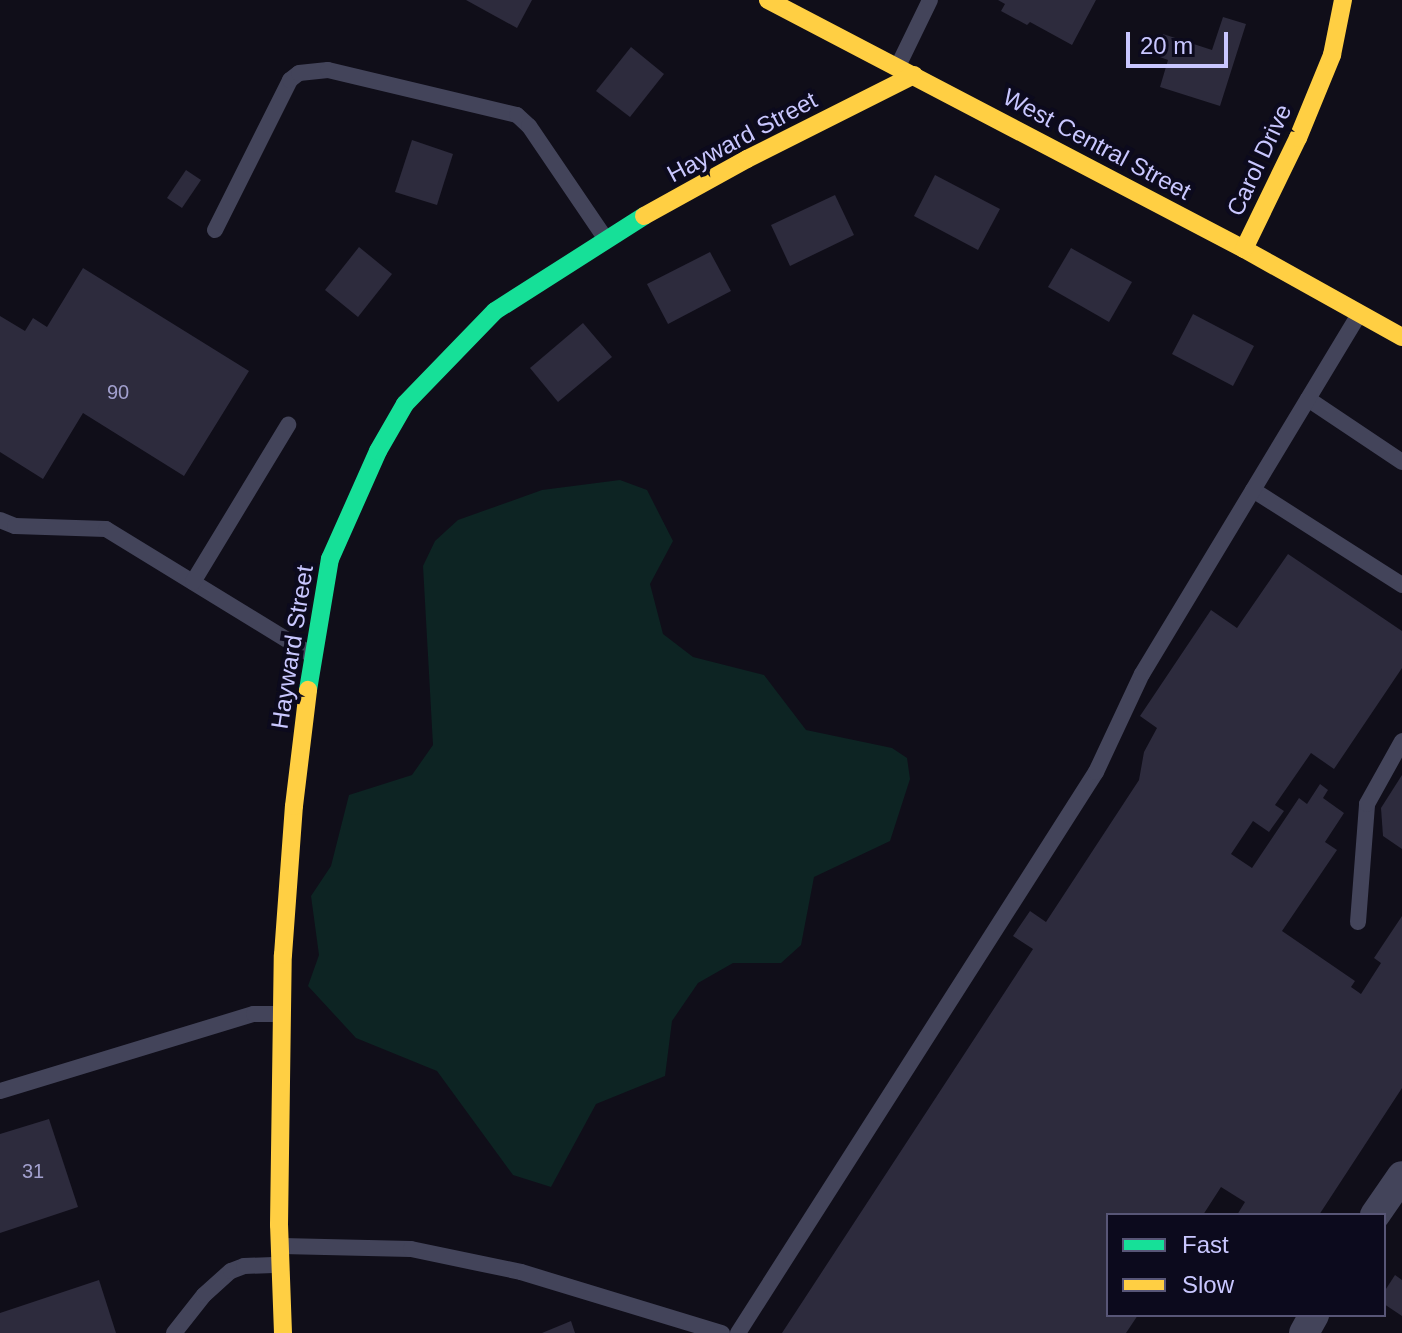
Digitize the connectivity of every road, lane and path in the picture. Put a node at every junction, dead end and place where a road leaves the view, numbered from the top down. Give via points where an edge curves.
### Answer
1 (768, 0) edge
2 (930, 0) edge
3 (1343, 0) edge
4 (906, 71) junction
5 (215, 230) dead end
6 (605, 238) junction
7 (1244, 249) junction
8 (1359, 314) junction
9 (1402, 337) edge
10 (1308, 399) junction
11 (288, 425) dead end
12 (1402, 462) edge
13 (1253, 490) junction
14 (0, 520) edge
15 (193, 582) junction
16 (1402, 585) edge
17 (313, 656) junction
18 (1402, 741) edge
19 (1358, 922) dead end
20 (283, 1014) junction
21 (0, 1091) edge
22 (1402, 1176) edge
23 (1376, 1213) edge
24 (280, 1255) junction
25 (174, 1333) edge
26 (283, 1333) edge
27 (722, 1333) edge
28 (738, 1333) edge

1 - 4 street, West Central Street
2 - 4 lane
3 - 7 street, Carol Drive via 1332,55
4 - 6 street, Hayward Street
4 - 7 street, West Central Street
5 - 6 lane via 290,80 299,73 328,70 517,115
6 - 17 street, Hayward Street via 495,311 405,404 330,559
7 - 8 street, West Central Street
8 - 9 street, West Central Street
8 - 10 lane
10 - 12 lane
10 - 13 lane
11 - 15 lane
13 - 16 lane
13 - 28 lane via 1142,674 1096,772
14 - 15 lane via 15,526 106,529
15 - 17 lane
17 - 20 street, Hayward Street via 294,806
18 - 19 lane via 1367,804
20 - 21 lane via 254,1014
20 - 24 street, Hayward Street
22 - 23 street
24 - 25 lane via 231,1271
24 - 26 street, Hayward Street
24 - 27 lane via 411,1249 521,1272

